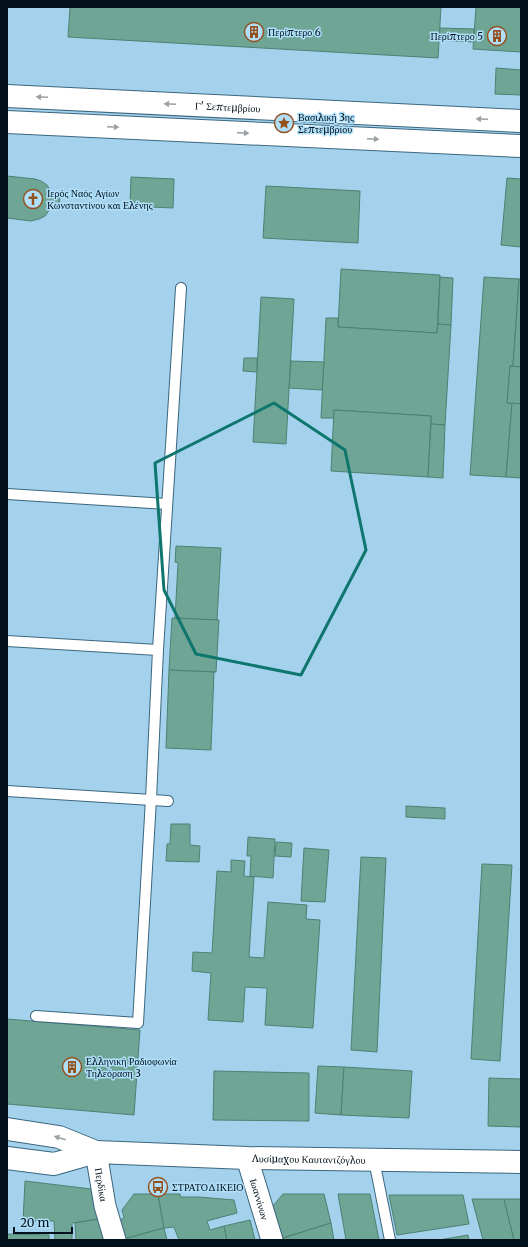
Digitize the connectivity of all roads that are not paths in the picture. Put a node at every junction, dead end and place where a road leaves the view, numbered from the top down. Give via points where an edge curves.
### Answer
1 (7, 96) edge
2 (521, 121) edge
3 (7, 122) edge
4 (520, 146) edge
5 (181, 288) dead end
6 (7, 494) edge
7 (167, 504) junction
8 (7, 641) edge
9 (158, 650) junction
10 (7, 791) edge
11 (151, 799) junction
12 (168, 801) dead end
13 (36, 1016) dead end
14 (7, 1129) edge
15 (96, 1152) junction
16 (7, 1158) edge
17 (247, 1158) junction
18 (374, 1160) junction
19 (521, 1162) edge
20 (115, 1240) edge
21 (272, 1240) edge
22 (390, 1240) edge

2 -> 1 main road, Γ' Σεπτεμβρίου
3 -> 4 main road
5 - 7 lane
6 - 7 lane
7 - 9 lane
8 - 9 lane
9 - 11 lane
10 - 11 lane
11 - 12 lane
11 - 13 lane via 138,1023
15 -> 14 main road, Λυσίμαχου Καυταντζόγλου via 59,1137
15 - 16 main road, Λυσίμαχου Καυταντζόγλου via 54,1164
15 - 17 main road, Λυσίμαχου Καυταντζόγλου
15 - 20 street, Περδίκα via 105,1206
17 - 18 main road, Λυσίμαχου Καυταντζόγλου
17 - 21 street, Ιωαννίνων
18 - 19 main road, Λυσίμαχου Καυταντζόγλου
18 - 22 lane

